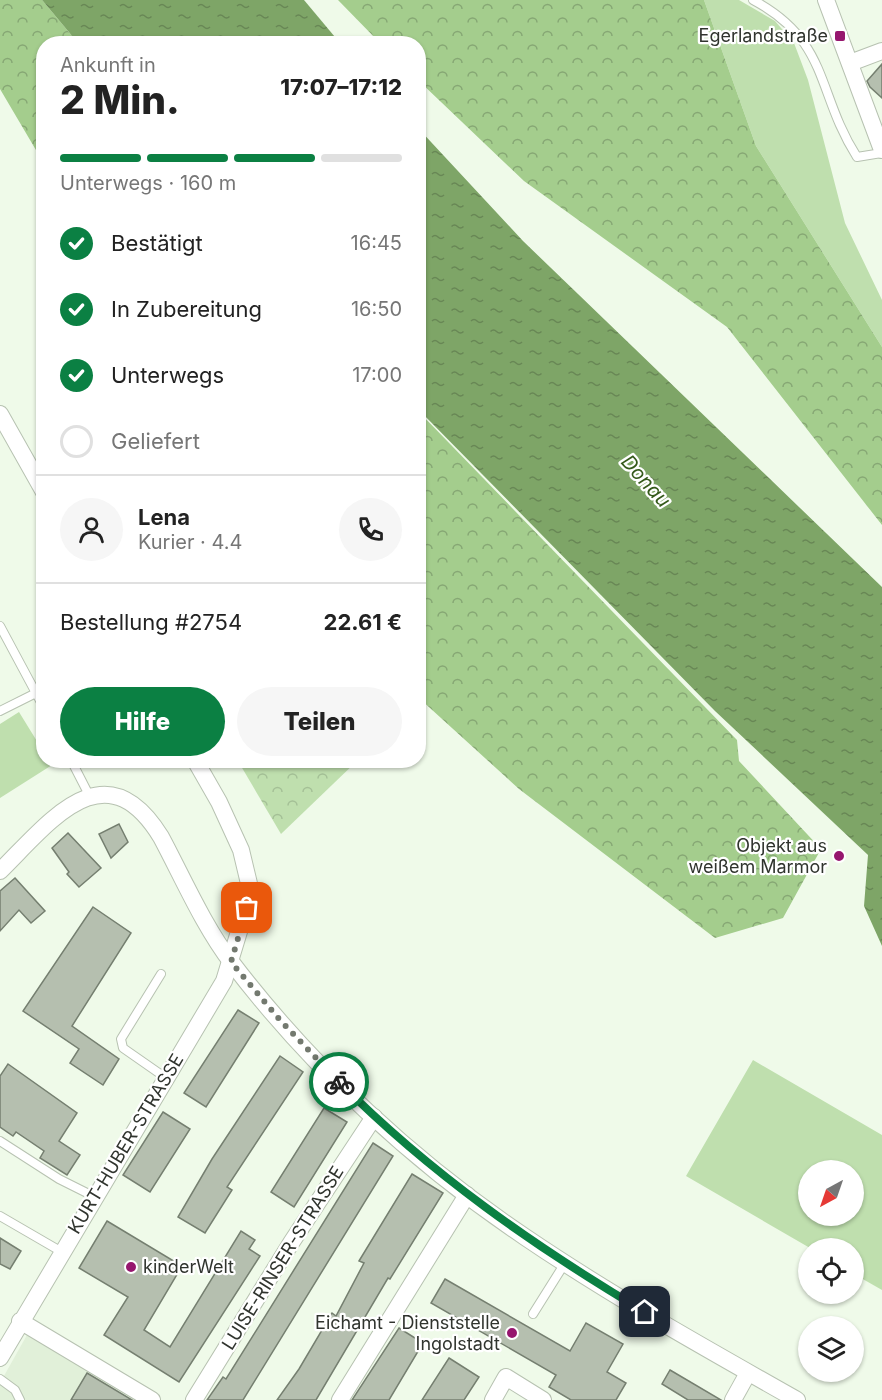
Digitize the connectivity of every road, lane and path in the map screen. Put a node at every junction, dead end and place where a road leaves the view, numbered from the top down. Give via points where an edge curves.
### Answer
1 (753, 0) edge
2 (826, 0) edge
3 (882, 51) edge
4 (850, 63) junction
5 (882, 152) edge
6 (0, 414) edge
7 (36, 478) edge
8 (0, 626) edge
9 (36, 693) joint
10 (0, 711) edge
11 (75, 768) edge
12 (200, 768) edge
13 (89, 795) junction
14 (0, 872) edge
15 (231, 962) junction
16 (161, 974) dead end
17 (166, 1078) junction
18 (374, 1117) junction
19 (0, 1141) edge
20 (467, 1195) junction
21 (95, 1197) junction
22 (0, 1216) edge
23 (62, 1252) junction
24 (565, 1263) junction
25 (533, 1314) dead end
26 (20, 1321) junction
27 (0, 1358) edge
28 (748, 1372) junction
29 (0, 1379) edge
30 (20, 1400) edge
31 (152, 1400) edge
32 (194, 1400) edge
33 (340, 1400) edge
34 (493, 1400) edge
35 (543, 1400) edge
36 (733, 1400) edge
37 (796, 1400) edge

1 - 5 lane via 797,30 812,53 846,140 857,157
2 - 4 street
3 - 4 street
4 - 5 street
6 - 7 street
8 - 9 lane
9 - 10 lane
11 - 13 lane
12 - 15 street, KURT-HUBER-STRASSE via 241,850 252,892
13 - 14 street via 61,811
13 - 15 street via 123,797 150,819
15 - 17 street, KURT-HUBER-STRASSE via 224,981
15 - 18 street via 280,1020
16 - 17 lane via 122,1039 123,1048
17 - 21 street, KURT-HUBER-STRASSE
18 - 20 street
18 - 32 street, LUISE-RINSER-STRASSE
19 - 21 lane
20 - 24 street
20 - 33 street
21 - 23 street, KURT-HUBER-STRASSE
22 - 23 lane
23 - 26 street, KURT-HUBER-STRASSE
24 - 25 lane
24 - 28 street
26 - 27 street, KURT-HUBER-STRASSE
26 - 31 street
28 - 36 street
28 - 37 street
29 - 30 lane via 15,1390
34 - 35 street via 506,1377

